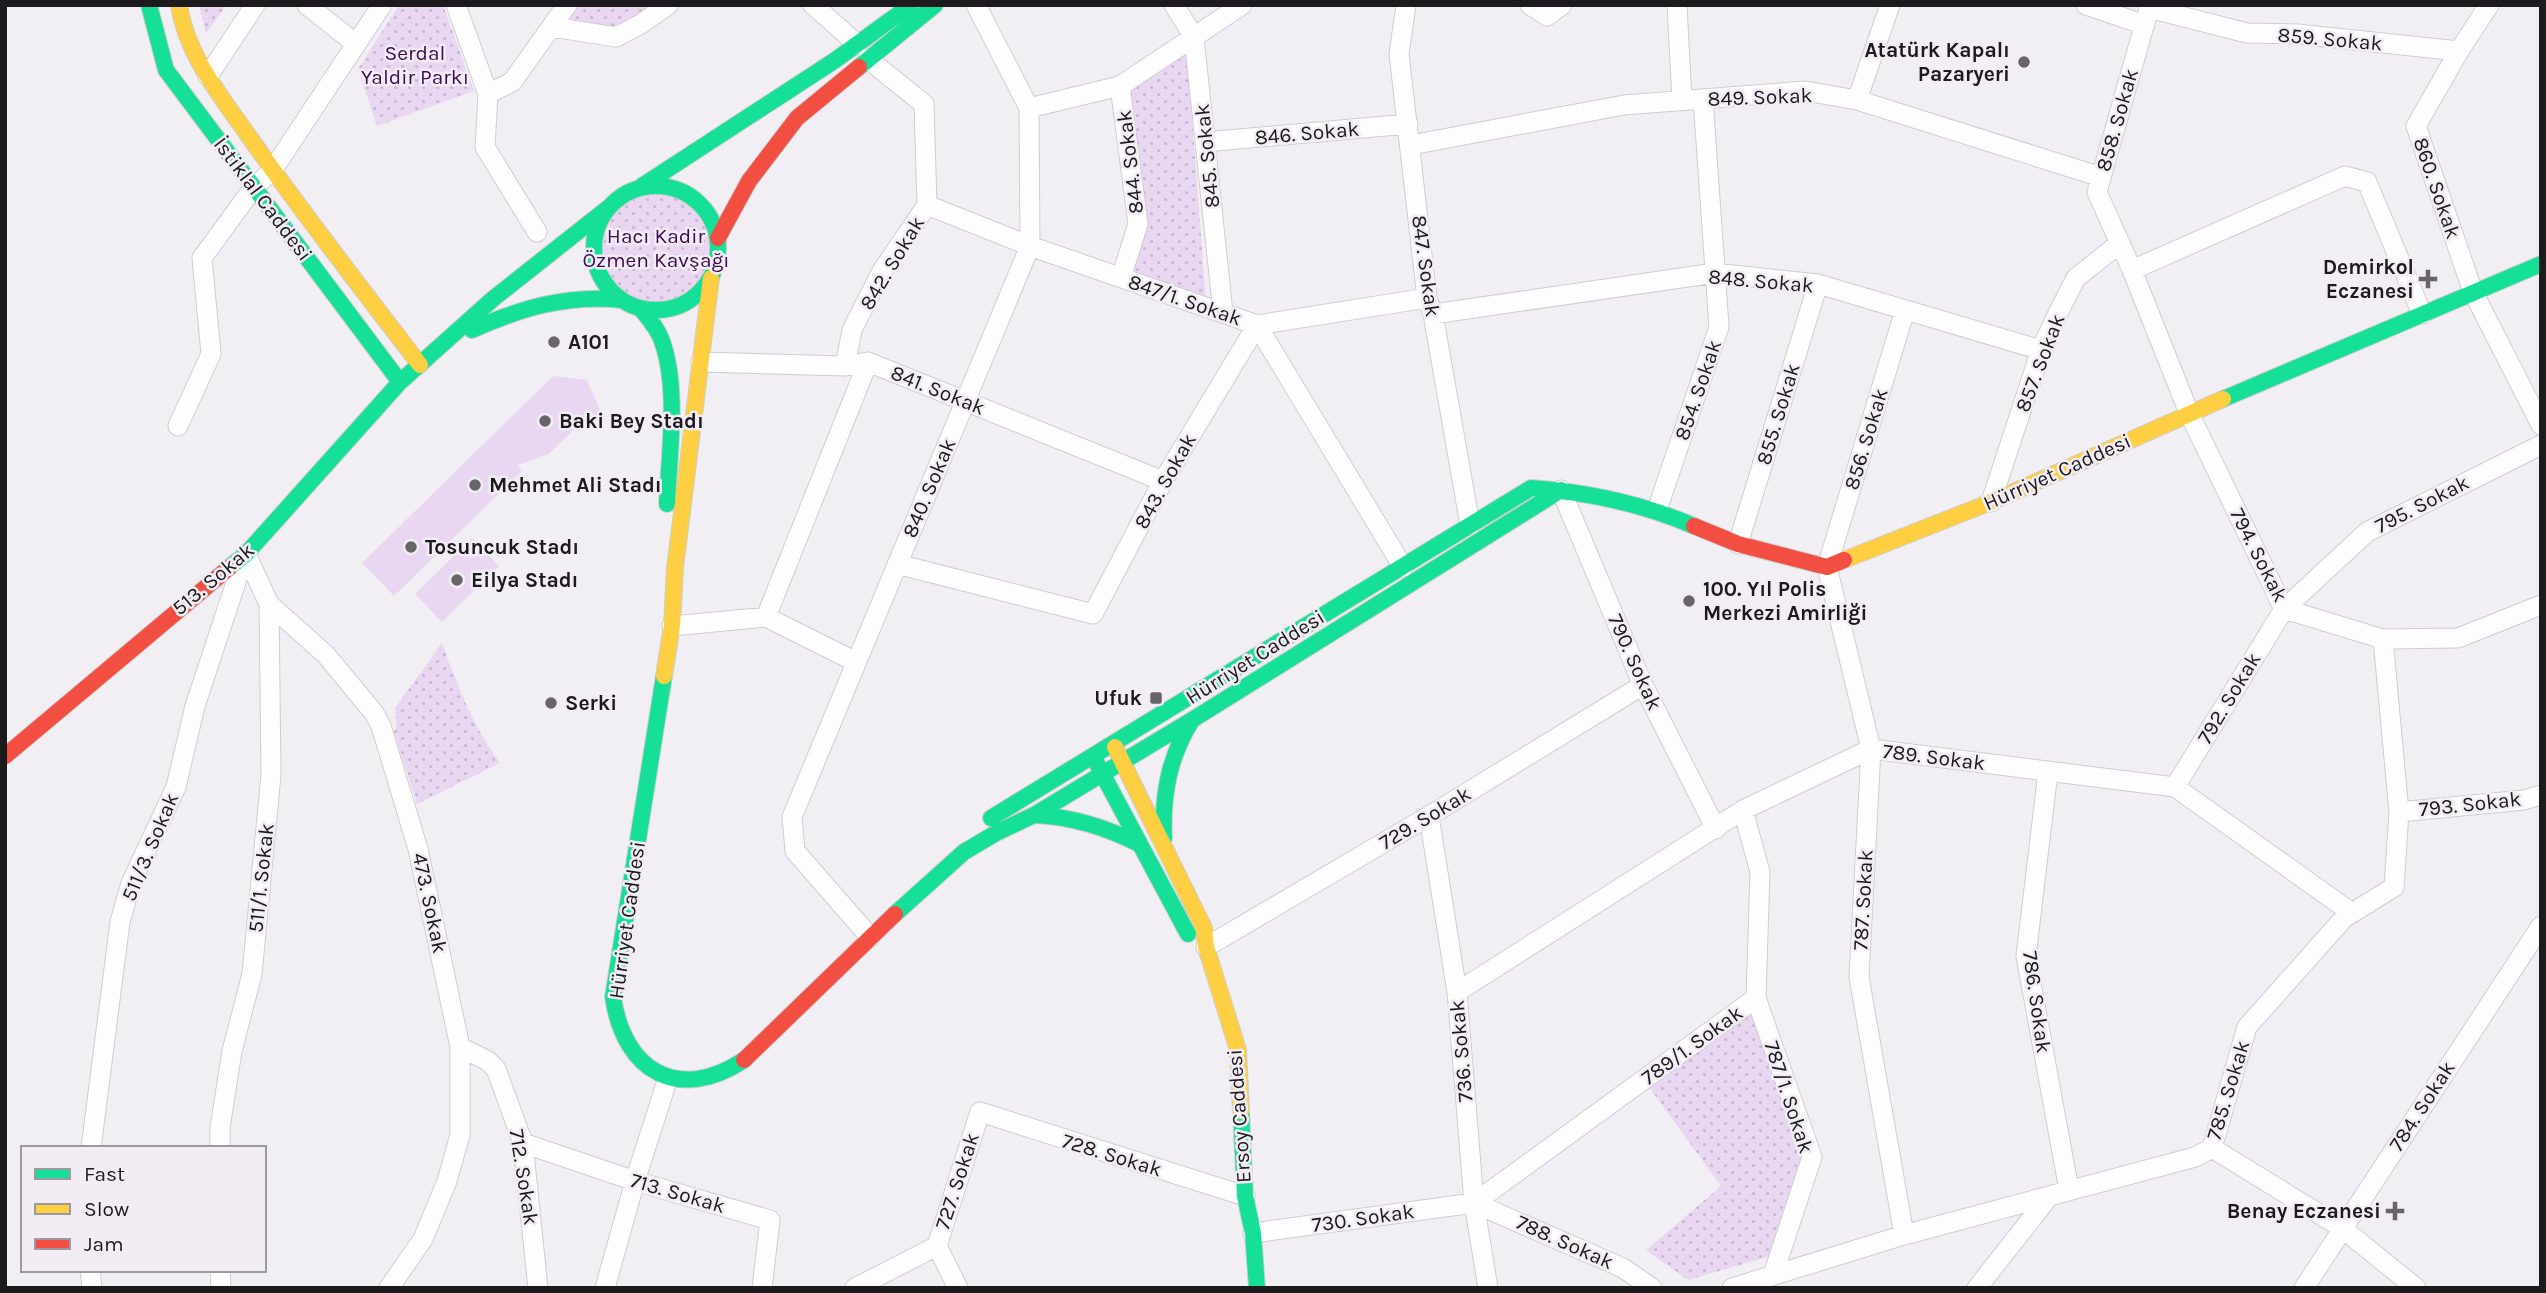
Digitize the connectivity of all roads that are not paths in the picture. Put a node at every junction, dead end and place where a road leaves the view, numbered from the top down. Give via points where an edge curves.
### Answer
1 (149, 5) edge
2 (179, 5) edge
3 (255, 5) edge
4 (307, 5) edge
5 (382, 5) edge
6 (456, 5) edge
7 (567, 5) edge
8 (668, 5) edge
9 (813, 5) edge
10 (911, 5) edge
11 (935, 5) edge
12 (957, 5) edge
13 (1174, 5) edge
14 (1242, 5) edge
15 (1406, 5) edge
16 (1530, 5) edge
17 (1562, 5) edge
18 (1677, 5) edge
19 (1889, 5) edge
20 (2086, 5) edge
21 (2489, 5) edge
22 (979, 11) edge
23 (2148, 13) edge
24 (552, 27) junction
25 (1194, 37) junction
26 (356, 44) junction
27 (863, 51) junction
28 (2459, 51) junction
29 (208, 76) junction
30 (1121, 86) junction
31 (488, 94) junction
32 (1703, 99) junction
33 (1682, 100) junction
34 (1857, 100) junction
35 (1029, 108) junction
36 (1408, 124) junction
37 (1205, 142) junction
38 (1411, 145) junction
39 (272, 171) junction
40 (2101, 177) junction
41 (642, 186) junction
42 (254, 187) junction
43 (927, 205) junction
44 (608, 208) junction
45 (537, 232) dead end
46 (718, 238) junction
47 (2120, 243) junction
48 (1030, 246) junction
49 (2541, 264) edge
50 (2132, 271) junction
51 (1715, 273) junction
52 (711, 278) junction
53 (1121, 278) junction
54 (1818, 285) junction
55 (2473, 292) junction
56 (622, 300) junction
57 (1430, 306) junction
58 (641, 309) junction
59 (1905, 310) junction
60 (1223, 313) junction
61 (2422, 314) junction
62 (1256, 325) junction
63 (2041, 350) junction
64 (701, 362) junction
65 (869, 362) junction
66 (420, 365) junction
67 (845, 366) junction
68 (400, 382) junction
69 (965, 401) junction
70 (2189, 413) junction
71 (2541, 425) edge
72 (178, 426) dead end
73 (2541, 445) edge
74 (1163, 481) junction
75 (1561, 490) junction
76 (1991, 502) junction
77 (1657, 510) junction
78 (1470, 525) junction
79 (1738, 544) junction
80 (246, 554) junction
81 (897, 564) junction
82 (1403, 567) junction
83 (1827, 567) junction
84 (675, 568) junction
85 (269, 604) junction
86 (2541, 606) edge
87 (2284, 609) junction
88 (766, 617) junction
89 (672, 626) junction
90 (2384, 639) junction
91 (856, 662) junction
92 (1643, 685) junction
93 (1192, 720) junction
94 (1113, 744) junction
95 (1871, 749) junction
96 (5, 756) edge
97 (1093, 757) junction
98 (1122, 762) junction
99 (2048, 772) junction
100 (1103, 774) junction
101 (2175, 787) junction
102 (2541, 795) edge
103 (1743, 810) junction
104 (2399, 812) junction
105 (1034, 815) junction
106 (1429, 816) junction
107 (1716, 829) junction
108 (1139, 844) junction
109 (1165, 844) junction
110 (964, 852) junction
111 (2352, 913) junction
112 (2541, 926) edge
113 (870, 937) junction
114 (1206, 947) junction
115 (1457, 992) junction
116 (1756, 998) junction
117 (460, 1047) junction
118 (668, 1078) junction
119 (979, 1112) joint
120 (523, 1143) junction
121 (91, 1146) edge
122 (220, 1146) edge
123 (2212, 1148) junction
124 (635, 1181) junction
125 (2069, 1190) junction
126 (1245, 1196) junction
127 (2047, 1199) junction
128 (1474, 1203) junction
129 (2342, 1227) junction
130 (1253, 1233) junction
131 (1904, 1235) junction
132 (937, 1246) junction
133 (1773, 1275) junction
134 (389, 1288) edge
135 (538, 1288) edge
136 (605, 1288) edge
137 (762, 1288) edge
138 (855, 1288) edge
139 (958, 1288) edge
140 (1257, 1288) edge
141 (1488, 1288) edge
142 (1652, 1288) edge
143 (1732, 1288) edge
144 (1977, 1288) edge
145 (2304, 1288) edge
146 (2416, 1288) edge

1 - 42 main road, İstiklal Caddesi via 166,70
2 - 29 main road, İstiklal Caddesi via 194,52
3 - 29 street
4 - 26 street
5 - 26 street
6 - 31 street
7 - 24 street
8 - 24 street via 616,37
9 - 27 street, 842. Sokak
10 - 27 main road
11 - 12 street, 840. Sokak
11 - 27 main road
12 - 22 street, 840. Sokak
13 - 25 street, 845. Sokak
14 - 25 street
15 - 36 street, 847. Sokak via 1399,54
16 - 17 street via 1547,16
18 - 33 street
19 - 34 street
20 - 23 street, 859. Sokak
21 - 28 street
22 - 35 street, 840. Sokak
23 - 28 street, 859. Sokak via 2247,33
23 - 40 street, 858. Sokak
24 - 31 street via 512,82
25 - 30 street
25 - 37 street, 845. Sokak
26 - 39 street
27 - 41 main road via 834,61
27 - 43 street, 842. Sokak via 924,104
27 - 46 main road via 850,73 797,118 749,181
28 - 55 street, 860. Sokak via 2416,126
29 - 39 main road, İstiklal Caddesi
30 - 35 street
30 - 53 street, 844. Sokak via 1138,224
31 - 45 street via 485,147
32 - 33 street, 849. Sokak
32 - 34 street, 849. Sokak via 1805,91
32 - 51 street, 854. Sokak
33 - 38 street, 849. Sokak via 1624,105
34 - 40 street, 849. Sokak
35 - 48 street, 840. Sokak
36 - 37 street, 846. Sokak
36 - 38 street, 847. Sokak
37 - 60 street, 845. Sokak
38 - 57 street, 847. Sokak
39 - 42 street
39 - 66 main road, İstiklal Caddesi
40 - 47 street, 858. Sokak via 2097,192
41 - 44 main road
41 - 46 main road via 682,190 712,218
42 - 68 main road, İstiklal Caddesi
42 - 72 street via 202,258 211,354
43 - 48 street, 847/1. Sokak
43 - 67 street, 842. Sokak via 882,271 852,330
44 - 56 main road via 594,247 597,267 607,286
44 - 66 main road via 494,298
46 - 52 main road
47 - 50 street, 858. Sokak
47 - 63 street, 857. Sokak via 2076,278
48 - 53 street, 847/1. Sokak
48 - 69 street, 840. Sokak
49 - 55 main road, Hürriyet Caddesi
50 - 61 street via 2345,176 2367,182
50 - 70 street
51 - 54 street, 848. Sokak
51 - 57 street, 848. Sokak
51 - 77 street, 854. Sokak via 1719,327
52 - 58 main road via 681,305
52 - 64 main road
53 - 60 street, 847/1. Sokak
54 - 59 street, 848. Sokak
54 - 79 street, 855. Sokak
55 - 61 main road, Hürriyet Caddesi
55 - 71 street, 860. Sokak
56 - 58 main road
56 - 66 main road via 597,296 550,301 507,313
57 - 62 street
57 - 78 street, 847. Sokak
58 - 84 main road via 655,326 668,358 666,532
59 - 63 street, 848. Sokak
59 - 83 street, 856. Sokak
60 - 62 street, 847/1. Sokak
61 - 70 main road, Hürriyet Caddesi
62 - 74 street, 843. Sokak
62 - 82 street, 847/1. Sokak
63 - 76 street, 857. Sokak
64 - 67 street, 841. Sokak
64 - 84 main road
65 - 67 street, 841. Sokak
65 - 69 street, 841. Sokak
65 - 88 street
66 - 68 main road
68 - 80 main road, 513. Sokak
69 - 74 street, 841. Sokak
69 - 81 street, 840. Sokak
70 - 76 main road, Hürriyet Caddesi
70 - 87 street, 794. Sokak
73 - 87 street, 795. Sokak via 2367,532
74 - 81 street, 843. Sokak via 1093,614
75 - 77 main road, Hürriyet Caddesi
75 - 78 main road, Hürriyet Caddesi via 1531,488
75 - 92 street, 790. Sokak
75 - 93 main road, Hürriyet Caddesi
76 - 83 main road, Hürriyet Caddesi
77 - 79 main road, Hürriyet Caddesi
78 - 82 main road, Hürriyet Caddesi
79 - 83 main road, Hürriyet Caddesi
80 - 85 street, 473. Sokak
80 - 96 main road, 513. Sokak
80 - 121 street, 511/3. Sokak via 195,706 176,787 131,883 120,922
81 - 91 street, 840. Sokak
82 - 94 main road, Hürriyet Caddesi
83 - 95 street, 787. Sokak
84 - 89 main road, Hürriyet Caddesi
85 - 117 street, 473. Sokak via 326,655 381,726 418,849
85 - 122 street, 511/1. Sokak via 271,775 252,974 232,1051
86 - 90 street, 794. Sokak via 2458,638
87 - 90 street, 794. Sokak
87 - 101 street, 792. Sokak
88 - 89 street
88 - 91 street
89 - 118 main road, Hürriyet Caddesi via 613,997 623,1037 636,1056
90 - 104 street, 785. Sokak
91 - 113 street, 840. Sokak via 792,817 795,851
92 - 106 street, 729. Sokak
92 - 107 street, 790. Sokak
93 - 98 main road, Hürriyet Caddesi
93 - 109 main road, Ersoy Caddesi via 1175,749 1165,786
94 - 97 main road, Hürriyet Caddesi
94 - 98 main road, Ersoy Caddesi
95 - 99 street, 789. Sokak
95 - 103 street, 789. Sokak
95 - 131 street, 787. Sokak via 1860,977
97 - 100 main road, Ersoy Caddesi
97 - 110 main road, Hürriyet Caddesi via 981,824
98 - 100 main road, Hürriyet Caddesi
98 - 109 main road, Ersoy Caddesi
99 - 101 street, 789. Sokak
99 - 125 street, 786. Sokak via 2026,956
100 - 105 main road, Hürriyet Caddesi
100 - 108 main road, Ersoy Caddesi
101 - 111 street, 789. Sokak
102 - 104 street, 793. Sokak
103 - 107 street, 789. Sokak
103 - 116 street, 789/1. Sokak via 1760,872
104 - 111 street, 785. Sokak via 2394,887
105 - 108 main road via 1099,824
105 - 110 main road, Hürriyet Caddesi
106 - 114 street, 729. Sokak
106 - 115 street, 736. Sokak
107 - 115 street, 789. Sokak
108 - 114 main road, Ersoy Caddesi via 1190,938
109 - 114 main road, Ersoy Caddesi via 1204,928
110 - 113 main road, Hürriyet Caddesi
111 - 123 street, 785. Sokak via 2248,1027
112 - 129 street, 784. Sokak
113 - 118 main road, Hürriyet Caddesi via 750,1056 709,1078
114 - 126 main road, Ersoy Caddesi via 1238,1050
115 - 128 street, 736. Sokak
116 - 128 street, 789/1. Sokak
116 - 133 street, 787/1. Sokak via 1812,1157
117 - 120 street, 712. Sokak via 496,1069
117 - 134 street, 473. Sokak via 460,1135 447,1181 423,1239
118 - 124 street
119 - 126 street, 728. Sokak
119 - 132 street, 727. Sokak
120 - 124 street, 713. Sokak
120 - 135 street, 712. Sokak
123 - 125 street, 785. Sokak via 2195,1157
123 - 129 street
124 - 136 street
124 - 137 street, 713. Sokak via 770,1220
125 - 127 street, 785. Sokak
126 - 130 main road, Ersoy Caddesi
127 - 131 street, 785. Sokak
127 - 144 street
128 - 130 street, 730. Sokak
128 - 141 street, 736. Sokak
128 - 142 street, 788. Sokak via 1623,1268
129 - 145 street, 784. Sokak
129 - 146 street
130 - 140 main road, Ersoy Caddesi
131 - 133 street, 785. Sokak
132 - 138 street
132 - 139 street, 727. Sokak
133 - 143 street, 785. Sokak

